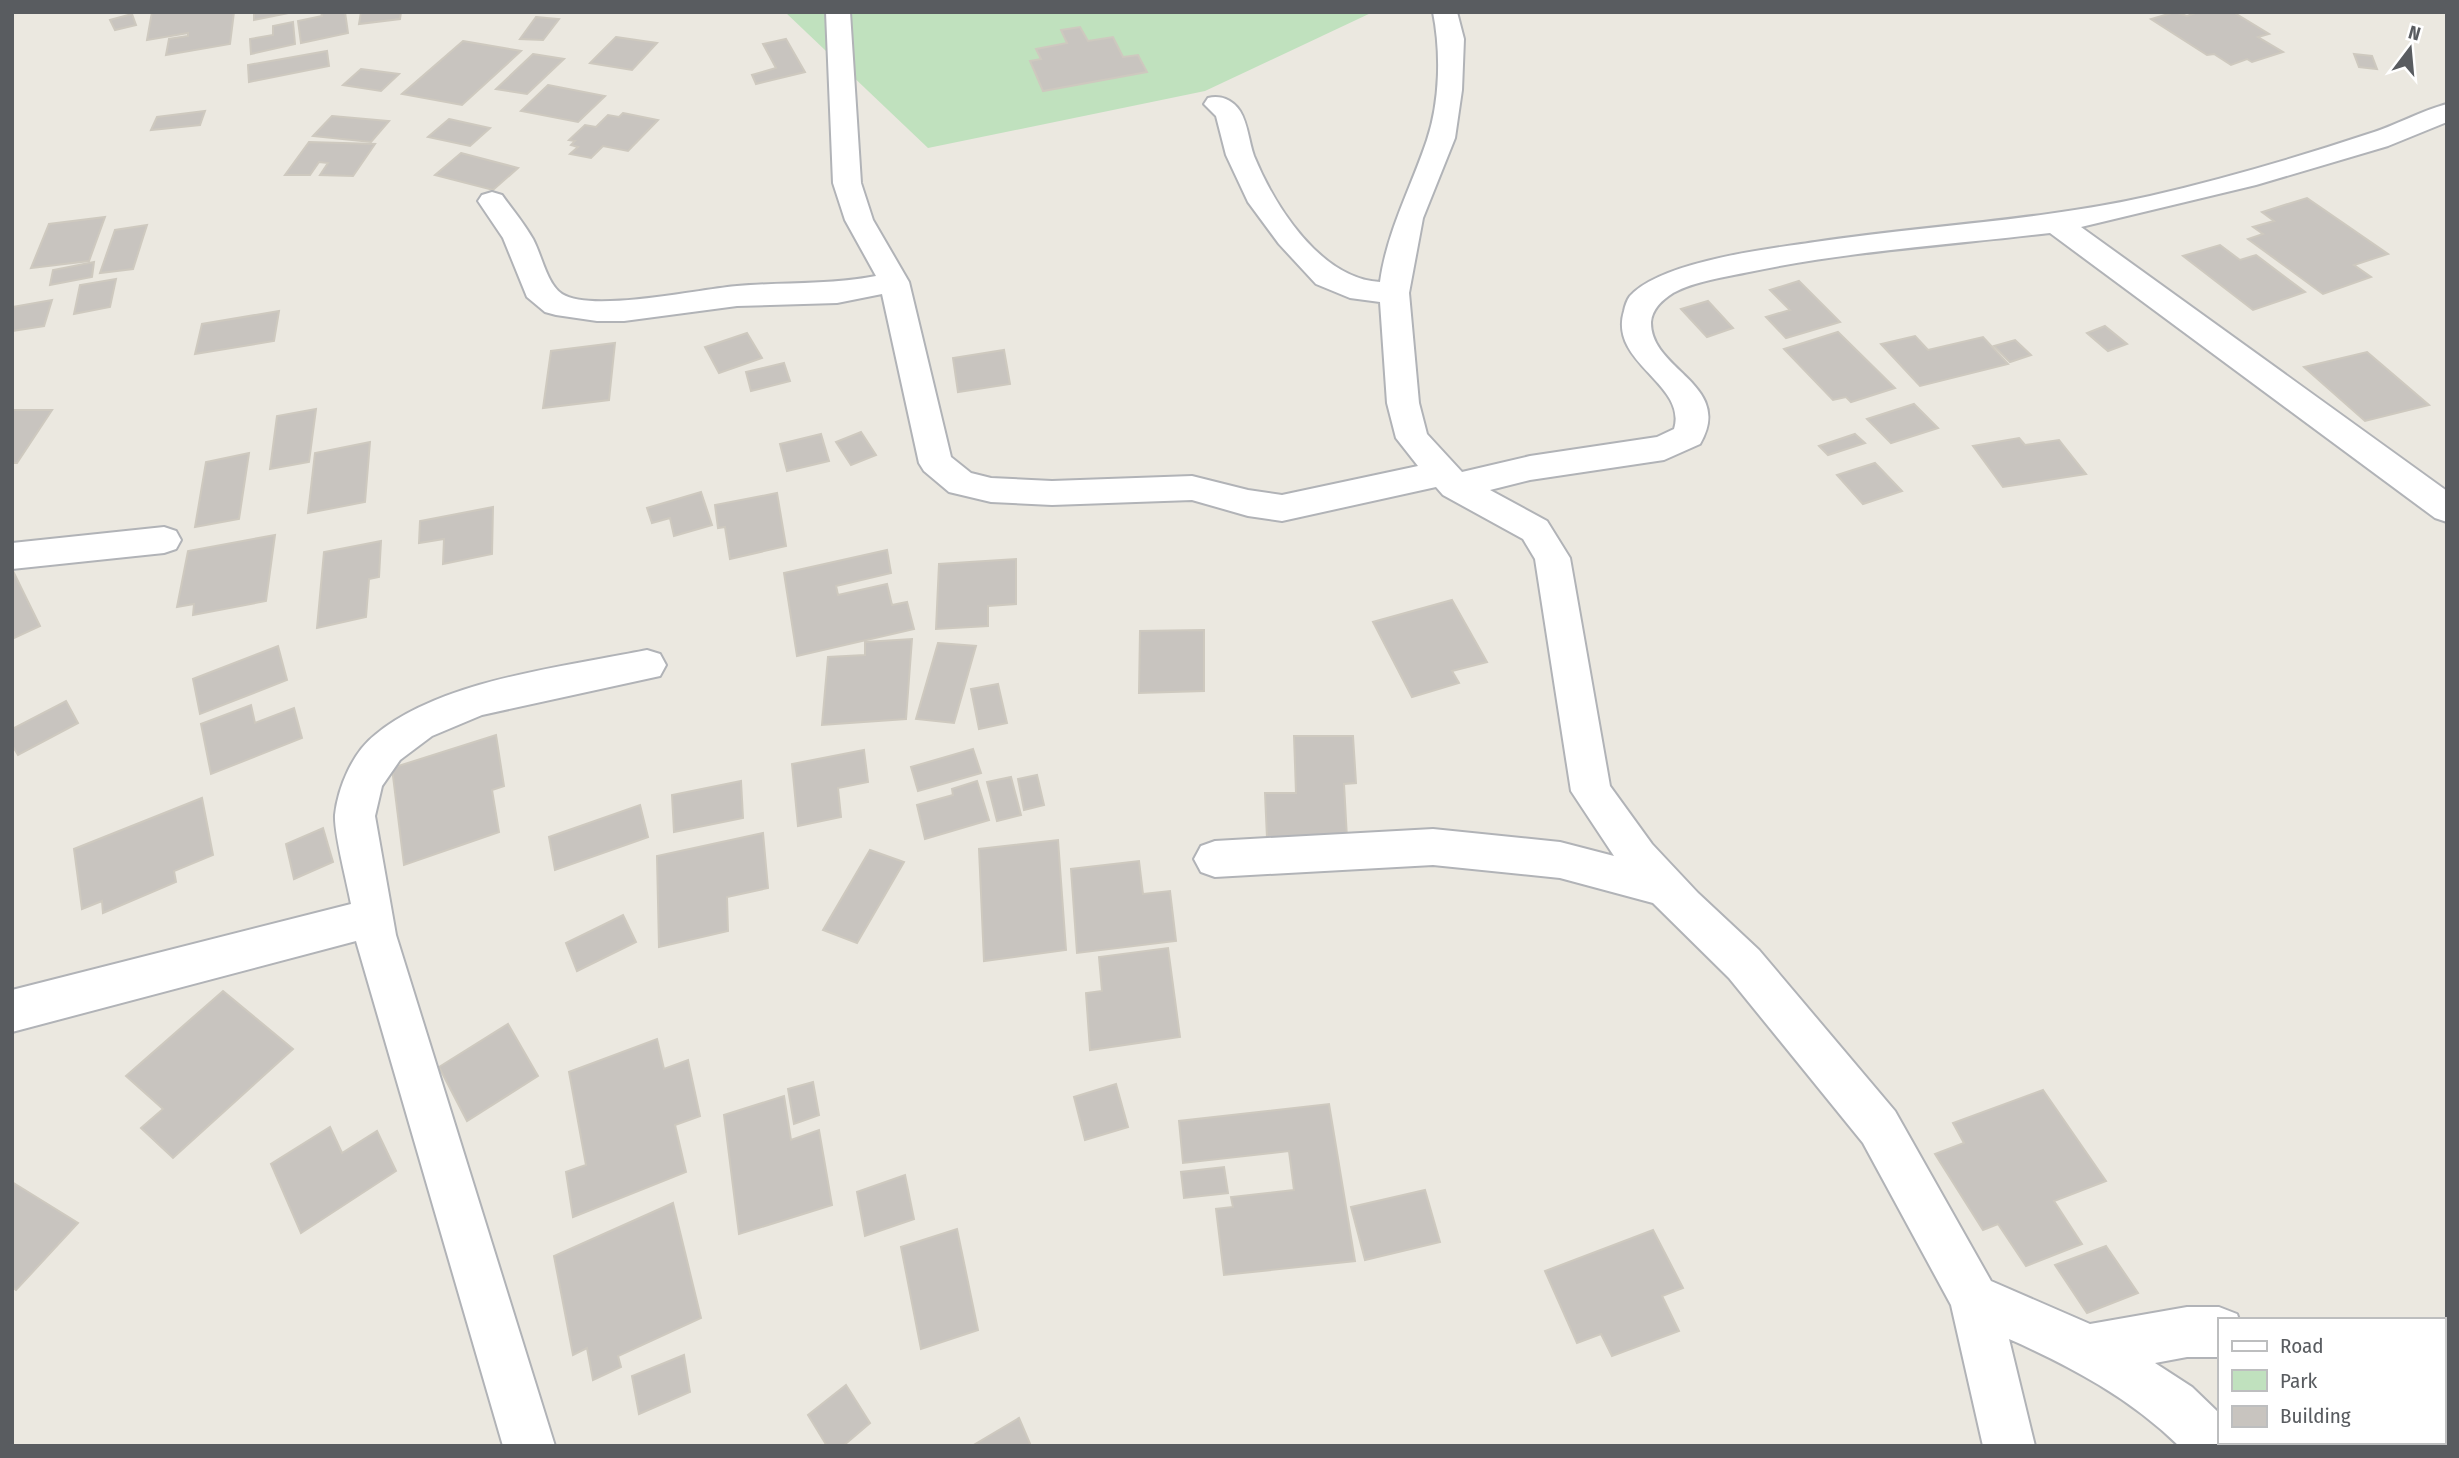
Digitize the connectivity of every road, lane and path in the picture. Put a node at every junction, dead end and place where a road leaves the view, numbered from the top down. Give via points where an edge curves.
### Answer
1 (838, 12) edge
2 (1445, 12) edge
3 (1217, 104) dead end
4 (2447, 113) edge
5 (492, 201) dead end
6 (2056, 223) junction
7 (894, 282) junction
8 (1394, 293) junction
9 (1449, 480) junction
10 (2447, 509) edge
11 (164, 540) dead end
12 (12, 556) edge
13 (647, 665) dead end
14 (1216, 859) dead end
15 (1667, 888) junction
16 (374, 917) junction
17 (12, 1011) edge
18 (1974, 1298) junction
19 (2218, 1332) edge
20 (2089, 1349) junction
21 (529, 1446) edge
22 (2009, 1446) edge
23 (2216, 1446) edge

1 - 7 street via 847,183 859,220
2 - 8 street via 1451,39 1450,90 1441,138 1409,218
3 - 8 street via 1228,113 1240,155 1262,202 1289,238 1327,277 1361,291
4 - 6 street via 2411,130 2210,190
5 - 7 street via 517,237 538,290 555,305 624,311 737,296 836,293
6 - 9 street via 1785,256 1700,272 1662,285 1642,300 1635,319 1641,344 1686,398 1693,416 1688,436 1664,448
6 - 10 street
7 - 9 street via 936,463 961,483 991,490 1052,493 1192,488 1282,508
8 - 9 street via 1403,403 1412,438
9 - 15 street via 1535,530 1552,558 1591,791 1638,857
11 - 12 street
13 - 16 street via 477,701 418,724 386,748 362,780 355,816
14 - 15 street via 1433,847 1560,860
15 - 18 street via 1744,964 1879,1128
16 - 17 street
16 - 21 street via 379,948
18 - 20 street
18 - 22 street
19 - 20 street via 2187,1332
20 - 23 street via 2174,1405

